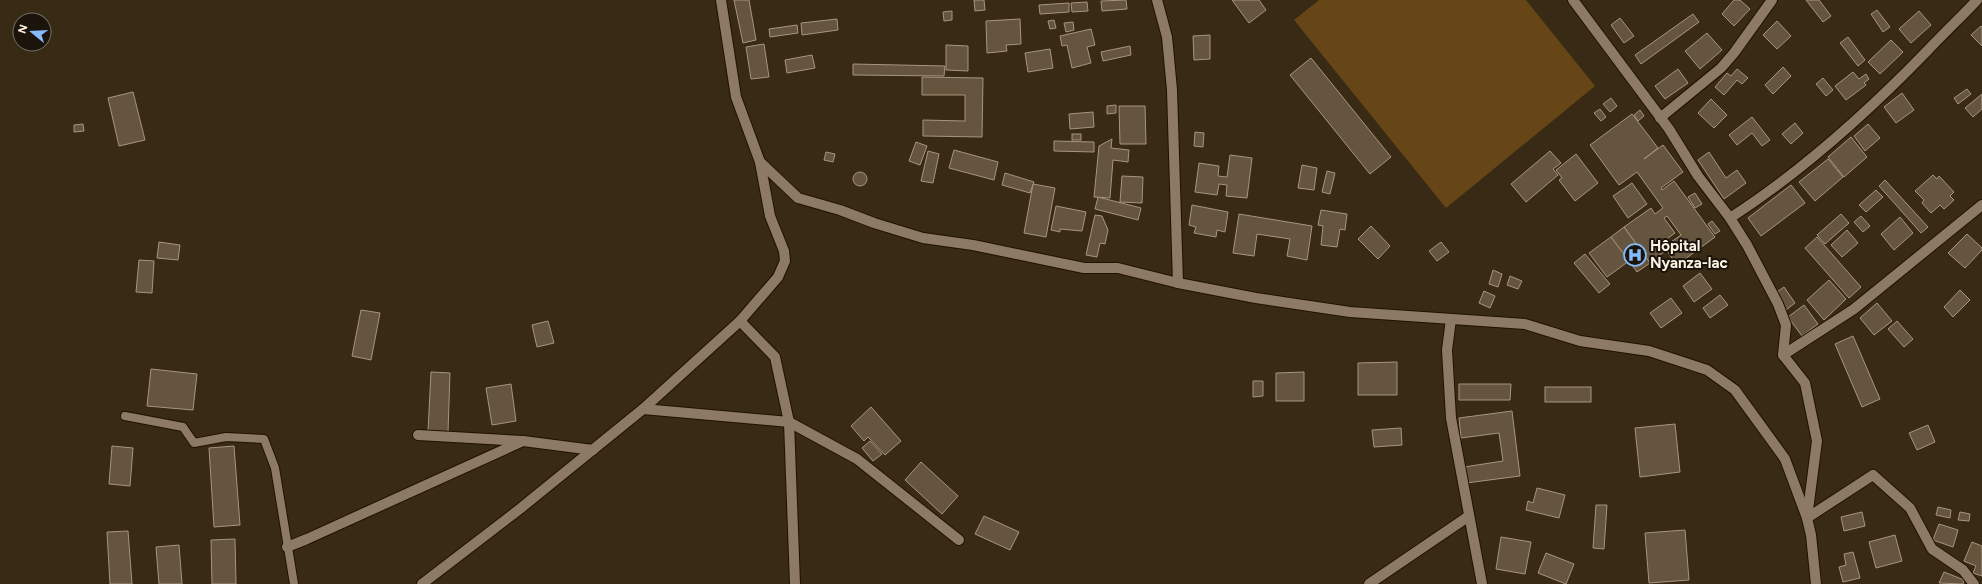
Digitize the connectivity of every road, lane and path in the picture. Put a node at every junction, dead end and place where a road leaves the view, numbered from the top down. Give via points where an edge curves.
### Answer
1 (721, 0) edge
2 (1157, 0) edge
3 (1573, 0) edge
4 (1772, 0) edge
5 (1978, 2) edge
6 (1660, 118) junction
7 (760, 162) junction
8 (1982, 205) edge
9 (1730, 218) junction
10 (1178, 283) junction
11 (1451, 319) junction
12 (740, 321) junction
13 (1783, 355) junction
14 (644, 408) junction
15 (124, 416) dead end
16 (789, 422) junction
17 (418, 435) dead end
18 (524, 441) junction
19 (593, 450) junction
20 (1469, 516) junction
21 (1807, 518) junction
22 (959, 540) dead end
23 (287, 547) junction
24 (294, 584) edge
25 (422, 584) edge
26 (795, 584) edge
27 (1369, 584) edge
28 (1482, 584) edge
29 (1816, 584) edge
30 (1974, 584) edge

1 - 7 street via 736,97
2 - 10 street via 1167,38 1172,90
3 - 6 street
4 - 6 street via 1721,68
5 - 9 street via 1888,91 1795,172 1762,198
6 - 9 street via 1698,176
7 - 10 street via 798,198 923,238 973,245 1084,268 1118,268
7 - 12 street via 770,216 784,251 784,261 778,277
8 - 13 street via 1854,309
9 - 13 street via 1778,304 1786,325
10 - 11 street via 1350,312
11 - 20 street via 1447,350 1451,418
11 - 21 street via 1526,324 1580,341 1649,351 1707,370 1735,390 1769,435 1785,459
12 - 14 street
12 - 16 street via 776,357
13 - 21 street via 1805,384 1817,441
14 - 16 street
14 - 19 street
15 - 23 lane via 183,427 194,443 226,437 264,439 275,468
16 - 22 street via 857,459
16 - 26 street
17 - 18 street
18 - 19 street
18 - 23 street
19 - 25 street
20 - 27 street
20 - 28 street
21 - 29 street
21 - 30 street via 1873,475 1910,508 1932,549 1963,570
23 - 24 lane

